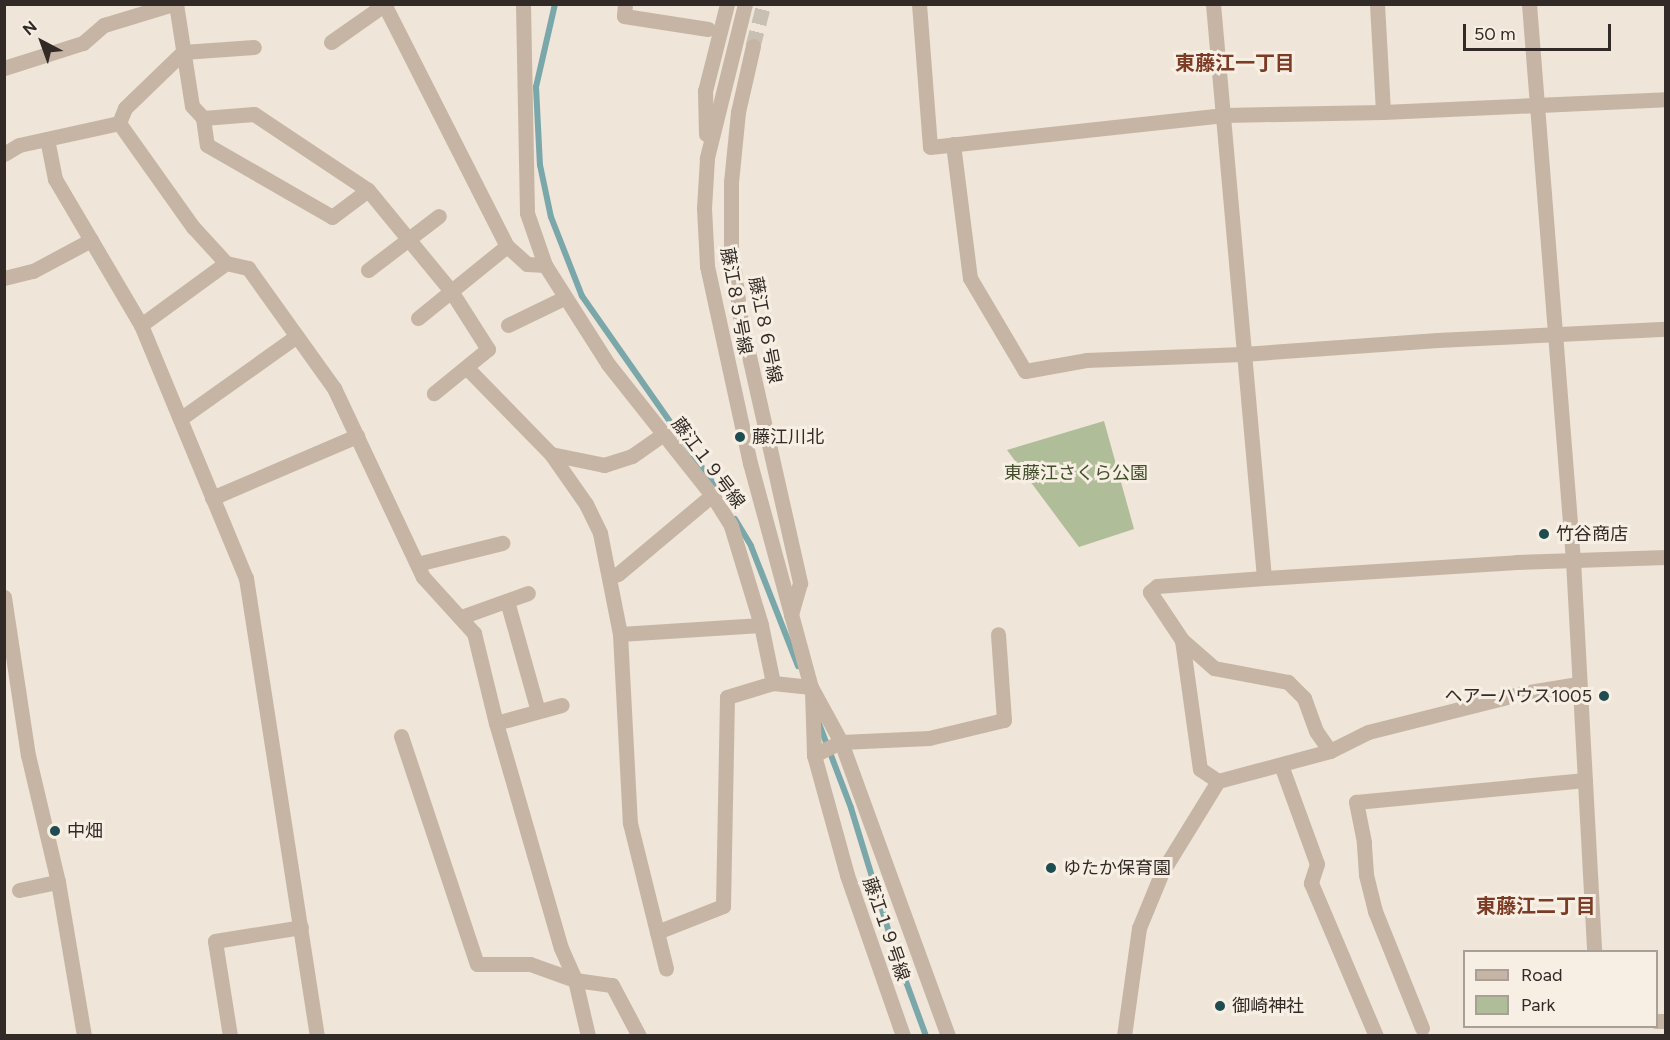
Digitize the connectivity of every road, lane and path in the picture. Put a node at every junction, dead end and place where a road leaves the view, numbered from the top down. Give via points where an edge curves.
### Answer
1 (175, 4) edge
2 (523, 4) edge
3 (626, 4) edge
4 (727, 4) edge
5 (745, 4) edge
6 (919, 4) edge
7 (1214, 4) edge
8 (1377, 4) edge
9 (1529, 4) edge
10 (384, 5) edge
11 (708, 29) dead end
12 (331, 42) dead end
13 (753, 46) tunnel mouth
14 (254, 47) dead end
15 (183, 52) junction
16 (4, 68) edge
17 (1665, 99) edge
18 (1538, 105) junction
19 (1383, 112) junction
20 (1224, 116) junction
21 (202, 118) junction
22 (119, 123) junction
23 (47, 139) junction
24 (953, 144) junction
25 (4, 154) edge
26 (706, 158) junction
27 (368, 190) junction
28 (439, 216) dead end
29 (408, 239) junction
30 (91, 240) junction
31 (507, 246) junction
32 (226, 263) junction
33 (545, 265) junction
34 (368, 270) dead end
35 (4, 279) edge
36 (451, 291) junction
37 (564, 298) junction
38 (418, 318) dead end
39 (141, 325) junction
40 (508, 325) dead end
41 (1665, 329) edge
42 (1554, 333) junction
43 (297, 336) junction
44 (1243, 354) junction
45 (467, 368) junction
46 (434, 393) dead end
47 (180, 419) junction
48 (663, 434) junction
49 (357, 436) junction
50 (551, 454) junction
51 (712, 495) junction
52 (212, 498) junction
53 (502, 543) dead end
54 (1665, 557) edge
55 (1573, 560) junction
56 (417, 564) junction
57 (609, 577) junction
58 (1264, 578) junction
59 (528, 593) dead end
60 (4, 597) edge
61 (507, 601) junction
62 (461, 617) junction
63 (790, 618) junction
64 (761, 625) junction
65 (620, 634) junction
66 (998, 634) dead end
67 (1182, 640) junction
68 (773, 683) junction
69 (1578, 684) junction
70 (11, 687) edge
71 (811, 687) junction
72 (562, 705) dead end
73 (538, 711) junction
74 (496, 723) junction
75 (401, 736) dead end
76 (842, 742) junction
77 (1330, 752) junction
78 (814, 754) junction
79 (1281, 765) junction
80 (1585, 780) junction
81 (1218, 781) junction
82 (58, 882) junction
83 (19, 890) dead end
84 (301, 927) junction
85 (657, 932) junction
86 (1594, 950) edge
87 (666, 969) dead end
88 (575, 980) junction
89 (1422, 1028) dead end
90 (84, 1035) edge
91 (230, 1035) edge
92 (317, 1035) edge
93 (588, 1035) edge
94 (639, 1035) edge
95 (903, 1035) edge
96 (945, 1035) edge
97 (1124, 1035) edge
98 (1376, 1035) edge

1 - 15 street
1 - 16 street via 104,25 83,43
2 - 33 street, 藤江１９号線 via 527,213
3 - 11 street via 624,16
4 - 26 street via 705,91
5 - 26 street, 藤江８５号線
6 - 24 street via 930,147
7 - 20 street
8 - 19 street
9 - 18 street
10 - 12 street
10 - 31 street
13 - 63 street, 藤江８６号線 via 738,111 731,182 731,247 740,316 800,583
14 - 15 street
15 - 21 street via 192,106
15 - 22 street via 125,108
17 - 18 street
18 - 19 street
18 - 42 street
19 - 20 street
20 - 24 street
20 - 44 street
21 - 27 street via 254,114
21 - 27 street via 207,145 332,217
22 - 23 street
22 - 32 street via 193,227
23 - 25 street via 19,145
23 - 30 street via 55,179
24 - 44 street via 970,278 1025,371 1086,360
26 - 63 street, 藤江８５号線 via 707,266 750,463
27 - 29 street
28 - 29 street
29 - 34 street
29 - 36 street
30 - 35 street via 33,271
30 - 39 street
31 - 33 street via 527,264
31 - 36 street
32 - 39 street
32 - 43 street via 248,268
33 - 37 street, 藤江１９号線
36 - 38 street
36 - 45 street via 488,349
37 - 40 street
37 - 48 street, 藤江１９号線 via 608,364
39 - 47 street
41 - 42 street
42 - 44 street
42 - 55 street
43 - 47 street
43 - 49 street via 334,388
44 - 58 street
45 - 46 street
45 - 50 street
47 - 52 street
48 - 50 street via 632,456 604,465
48 - 51 street, 藤江１９号線
49 - 52 street
49 - 56 street
50 - 57 street via 586,504 600,533
51 - 57 street via 618,574
51 - 64 street, 藤江１９号線 via 731,526
52 - 84 street via 246,579
53 - 56 street
54 - 55 street
55 - 58 street
55 - 69 street
56 - 62 street via 423,577
57 - 65 street
58 - 67 street via 1157,586 1150,592
59 - 61 street
60 - 70 street
61 - 62 street
61 - 73 street
62 - 74 street via 474,633
63 - 71 street, 藤江８５号線
64 - 65 street
64 - 68 street, 藤江１９号線
65 - 85 street via 630,823
66 - 76 street via 1004,720 929,738
67 - 77 street via 1214,668 1288,682 1304,698 1316,731
67 - 81 street via 1200,769
68 - 71 street
68 - 85 street via 727,697 723,906
69 - 77 street via 1523,693 1368,732
69 - 80 street
70 - 82 street
71 - 76 street
71 - 78 street, 藤江１９号線
72 - 73 street
73 - 74 street
74 - 88 street via 561,948
75 - 88 street via 477,964 530,964
76 - 78 street
76 - 96 street
77 - 79 street
78 - 95 street, 藤江１９号線 via 847,875
79 - 81 street
79 - 98 street via 1317,864 1311,883
80 - 86 street
80 - 89 street via 1356,802 1375,911
81 - 97 street via 1162,872 1139,928
82 - 83 street
82 - 90 street
84 - 91 street via 215,941
84 - 92 street
85 - 87 street
88 - 93 street
88 - 94 street via 612,985

